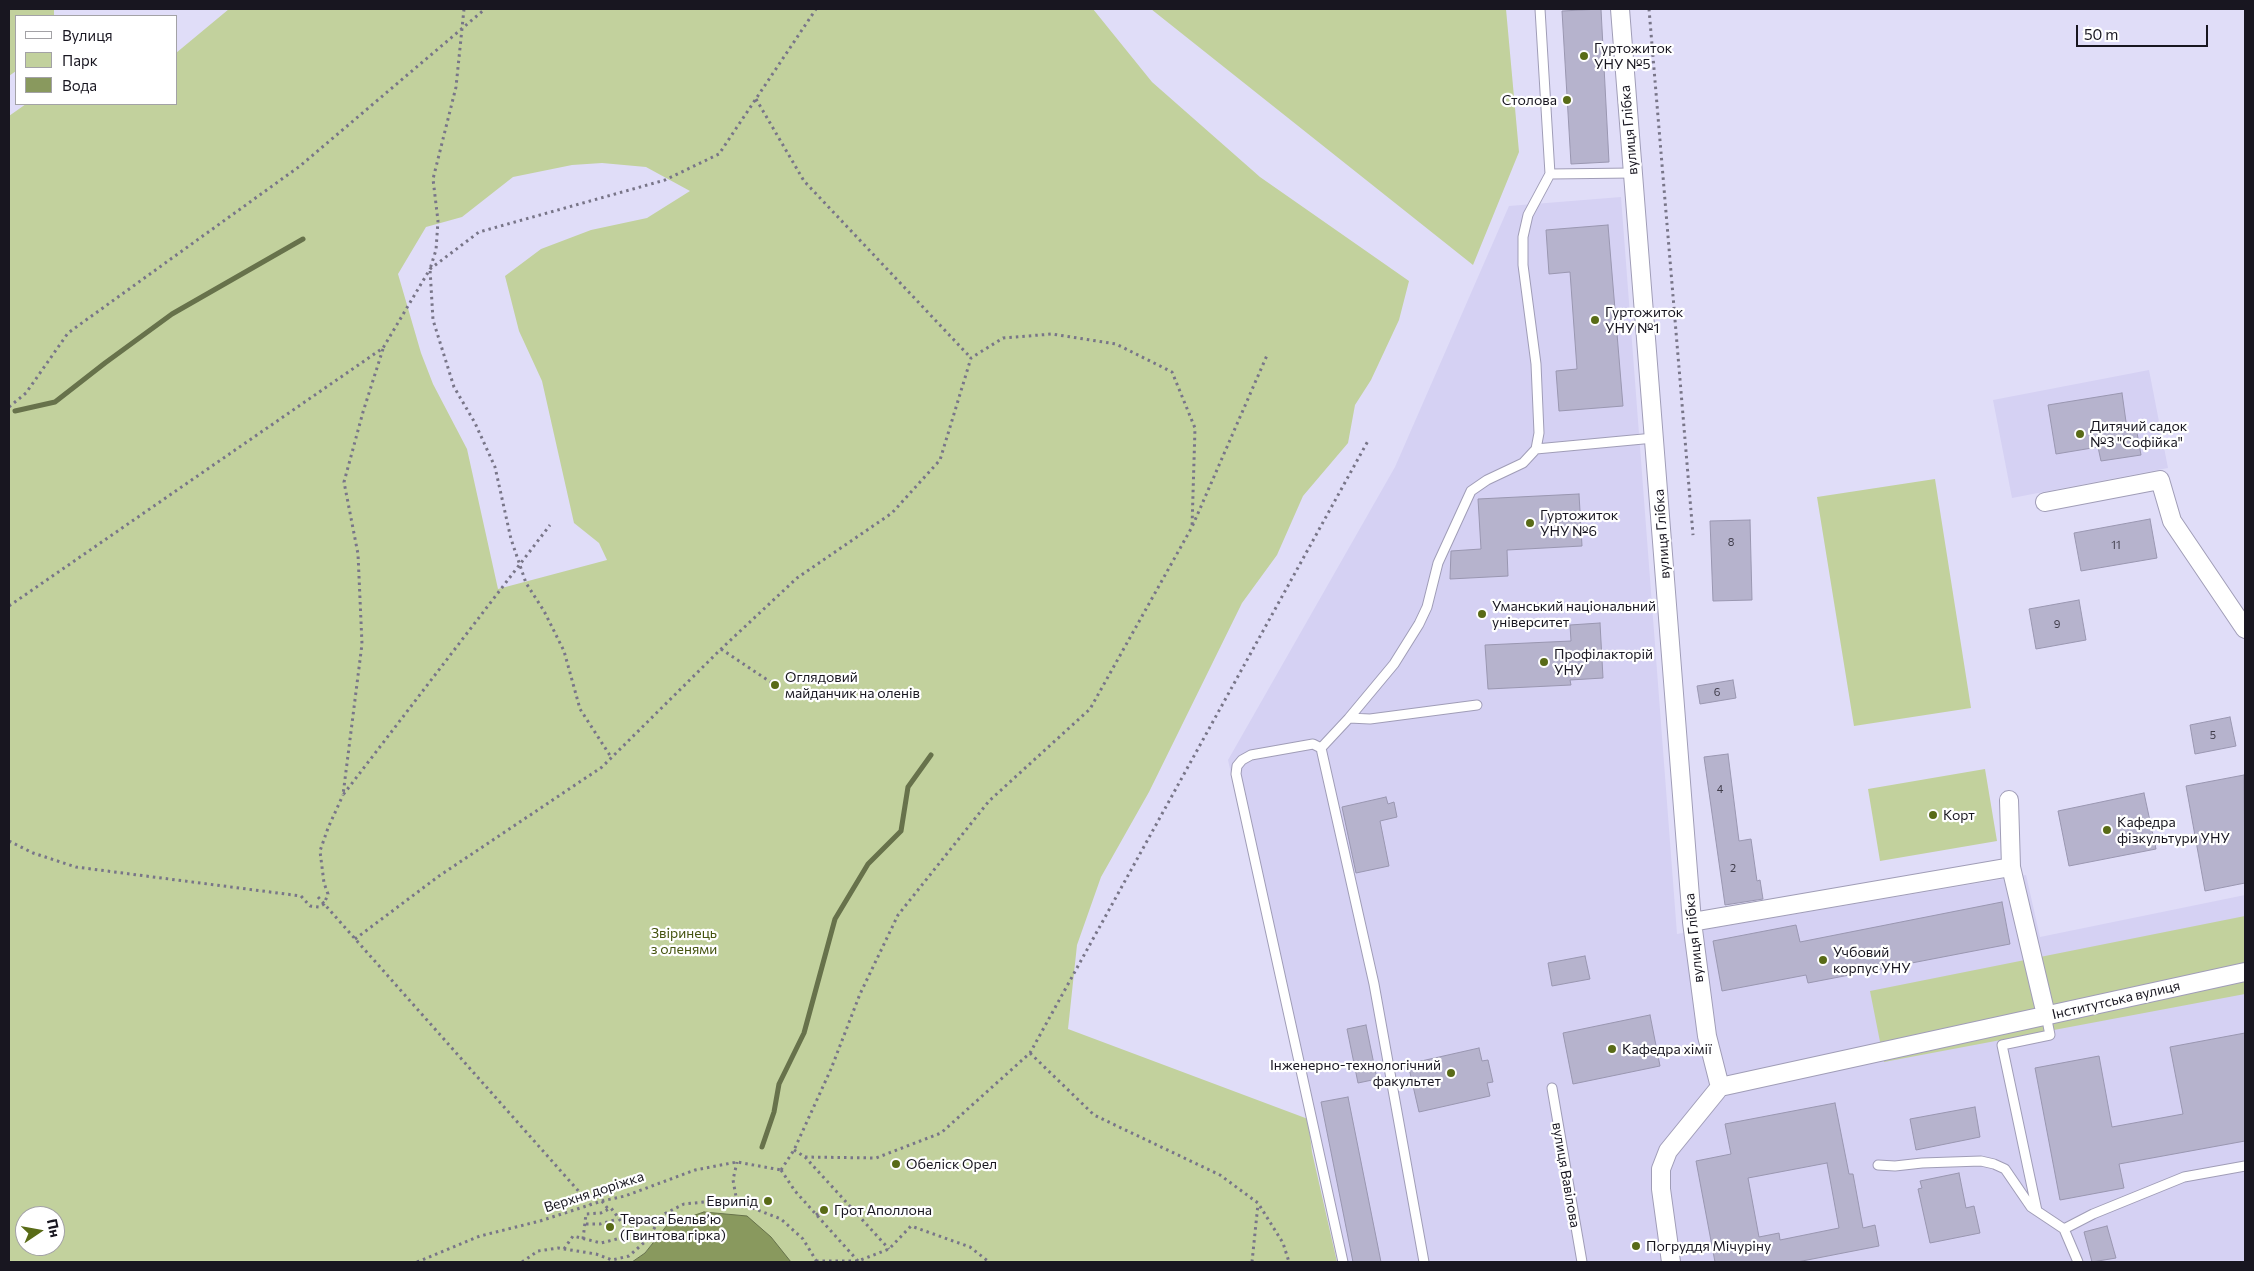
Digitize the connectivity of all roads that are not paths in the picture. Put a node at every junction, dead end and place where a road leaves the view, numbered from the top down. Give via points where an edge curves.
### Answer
1 (1540, 9) edge
2 (1620, 9) edge
3 (1633, 173) junction
4 (1550, 174) junction
5 (1654, 438) junction
6 (1536, 449) junction
7 (2044, 502) dead end
8 (2245, 629) edge
9 (1477, 705) dead end
10 (1349, 718) junction
11 (1322, 748) junction
12 (2008, 800) dead end
13 (2011, 867) junction
14 (1692, 922) junction
15 (2245, 972) edge
16 (2046, 1015) junction
17 (1720, 1087) junction
18 (1552, 1088) dead end
19 (1878, 1165) dead end
20 (2245, 1166) edge
21 (2038, 1213) junction
22 (2064, 1229) junction
23 (1343, 1262) edge
24 (1424, 1262) edge
25 (1582, 1262) edge
26 (1671, 1262) edge
27 (2078, 1262) edge

1 - 4 lane
2 - 3 street, вулиця Глібка
3 - 4 lane
3 - 5 street, вулиця Глібка
4 - 6 lane via 1528,215 1523,237 1536,364 1539,433
5 - 6 lane
5 - 14 street, вулиця Глібка
6 - 10 lane via 1523,463 1471,491 1438,563 1427,607 1419,624 1394,664
7 - 8 street via 2160,480 2172,521
9 - 10 lane via 1370,719
10 - 11 lane
11 - 23 lane via 1313,744 1251,755 1237,766 1236,774
11 - 24 lane via 1374,984
12 - 13 street
13 - 14 street
13 - 16 street
14 - 17 street, вулиця Глібка via 1707,1036
15 - 16 street, Інститутська вулиця
16 - 17 street
16 - 21 lane, Інститутська вулиця via 2050,1035 2002,1045
17 - 26 street via 1668,1151 1661,1170
18 - 25 lane, вулиця Вавілова
19 - 21 lane via 1981,1161 1994,1164 2005,1169
20 - 22 lane via 2184,1177
21 - 22 lane
22 - 27 lane

